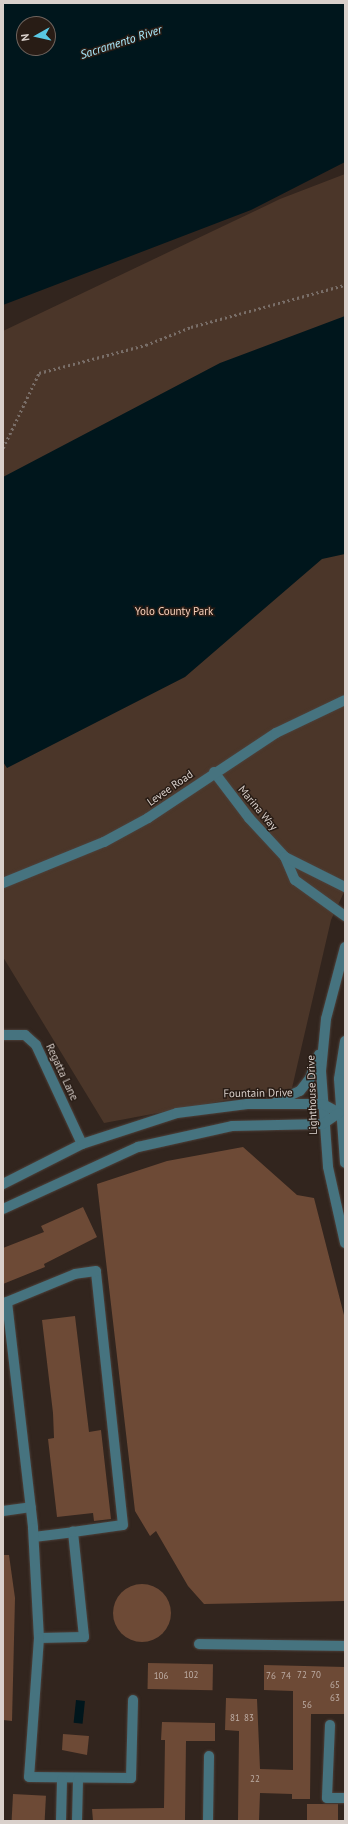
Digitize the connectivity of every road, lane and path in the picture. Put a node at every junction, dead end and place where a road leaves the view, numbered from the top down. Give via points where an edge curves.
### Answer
1 (345, 285) edge
2 (3, 448) edge
3 (345, 700) edge
4 (214, 772) junction
5 (285, 857) junction
6 (3, 884) edge
7 (345, 887) edge
8 (345, 916) edge
9 (345, 947) edge
10 (3, 1035) edge
11 (345, 1041) edge
12 (323, 1043) junction
13 (262, 1104) junction
14 (323, 1104) junction
15 (342, 1113) edge
16 (323, 1124) junction
17 (82, 1144) junction
18 (345, 1163) edge
19 (3, 1184) edge
20 (3, 1208) edge
21 (345, 1244) edge
22 (31, 1507) junction
23 (3, 1511) edge
24 (73, 1532) junction
25 (34, 1537) junction
26 (39, 1638) junction
27 (199, 1644) dead end
28 (345, 1646) edge
29 (133, 1700) dead end
30 (330, 1725) dead end
31 (209, 1756) dead end
32 (62, 1779) junction
33 (78, 1779) junction
34 (345, 1798) edge
35 (61, 1821) edge
36 (77, 1821) edge
37 (208, 1821) edge

1 - 2 path via 191,327 146,345 39,373
3 - 4 street, Levee Road via 276,733
4 - 5 street, Marina Way via 249,818
4 - 6 street, Levee Road via 148,818 104,842
5 - 7 street, Marina Way
5 - 8 street, Marina Way via 295,880 306,891
9 - 12 street, Lighthouse Drive via 334,982
10 - 17 street, Regatta Lane via 25,1036 36,1045
11 - 15 street
12 - 13 street via 310,1078 300,1091 285,1100
12 - 14 street, Lighthouse Drive
13 - 14 street, Fountain Drive
13 - 17 street, Fountain Drive via 177,1113
14 - 15 street, Fountain Drive
14 - 16 street, Lighthouse Drive
15 - 16 street
15 - 18 street
16 - 20 street via 232,1126 138,1147
16 - 21 street, Lighthouse Drive via 328,1167
17 - 19 street, Fountain Drive
22 - 23 street
22 - 24 street via 7,1302 75,1274 96,1271 123,1525
22 - 25 street
24 - 25 street
24 - 26 street via 84,1637
25 - 26 street
26 - 32 street via 29,1777
27 - 28 street
29 - 33 street via 131,1778
30 - 34 street via 328,1798
31 - 37 street
32 - 33 street
32 - 35 street
33 - 36 street

